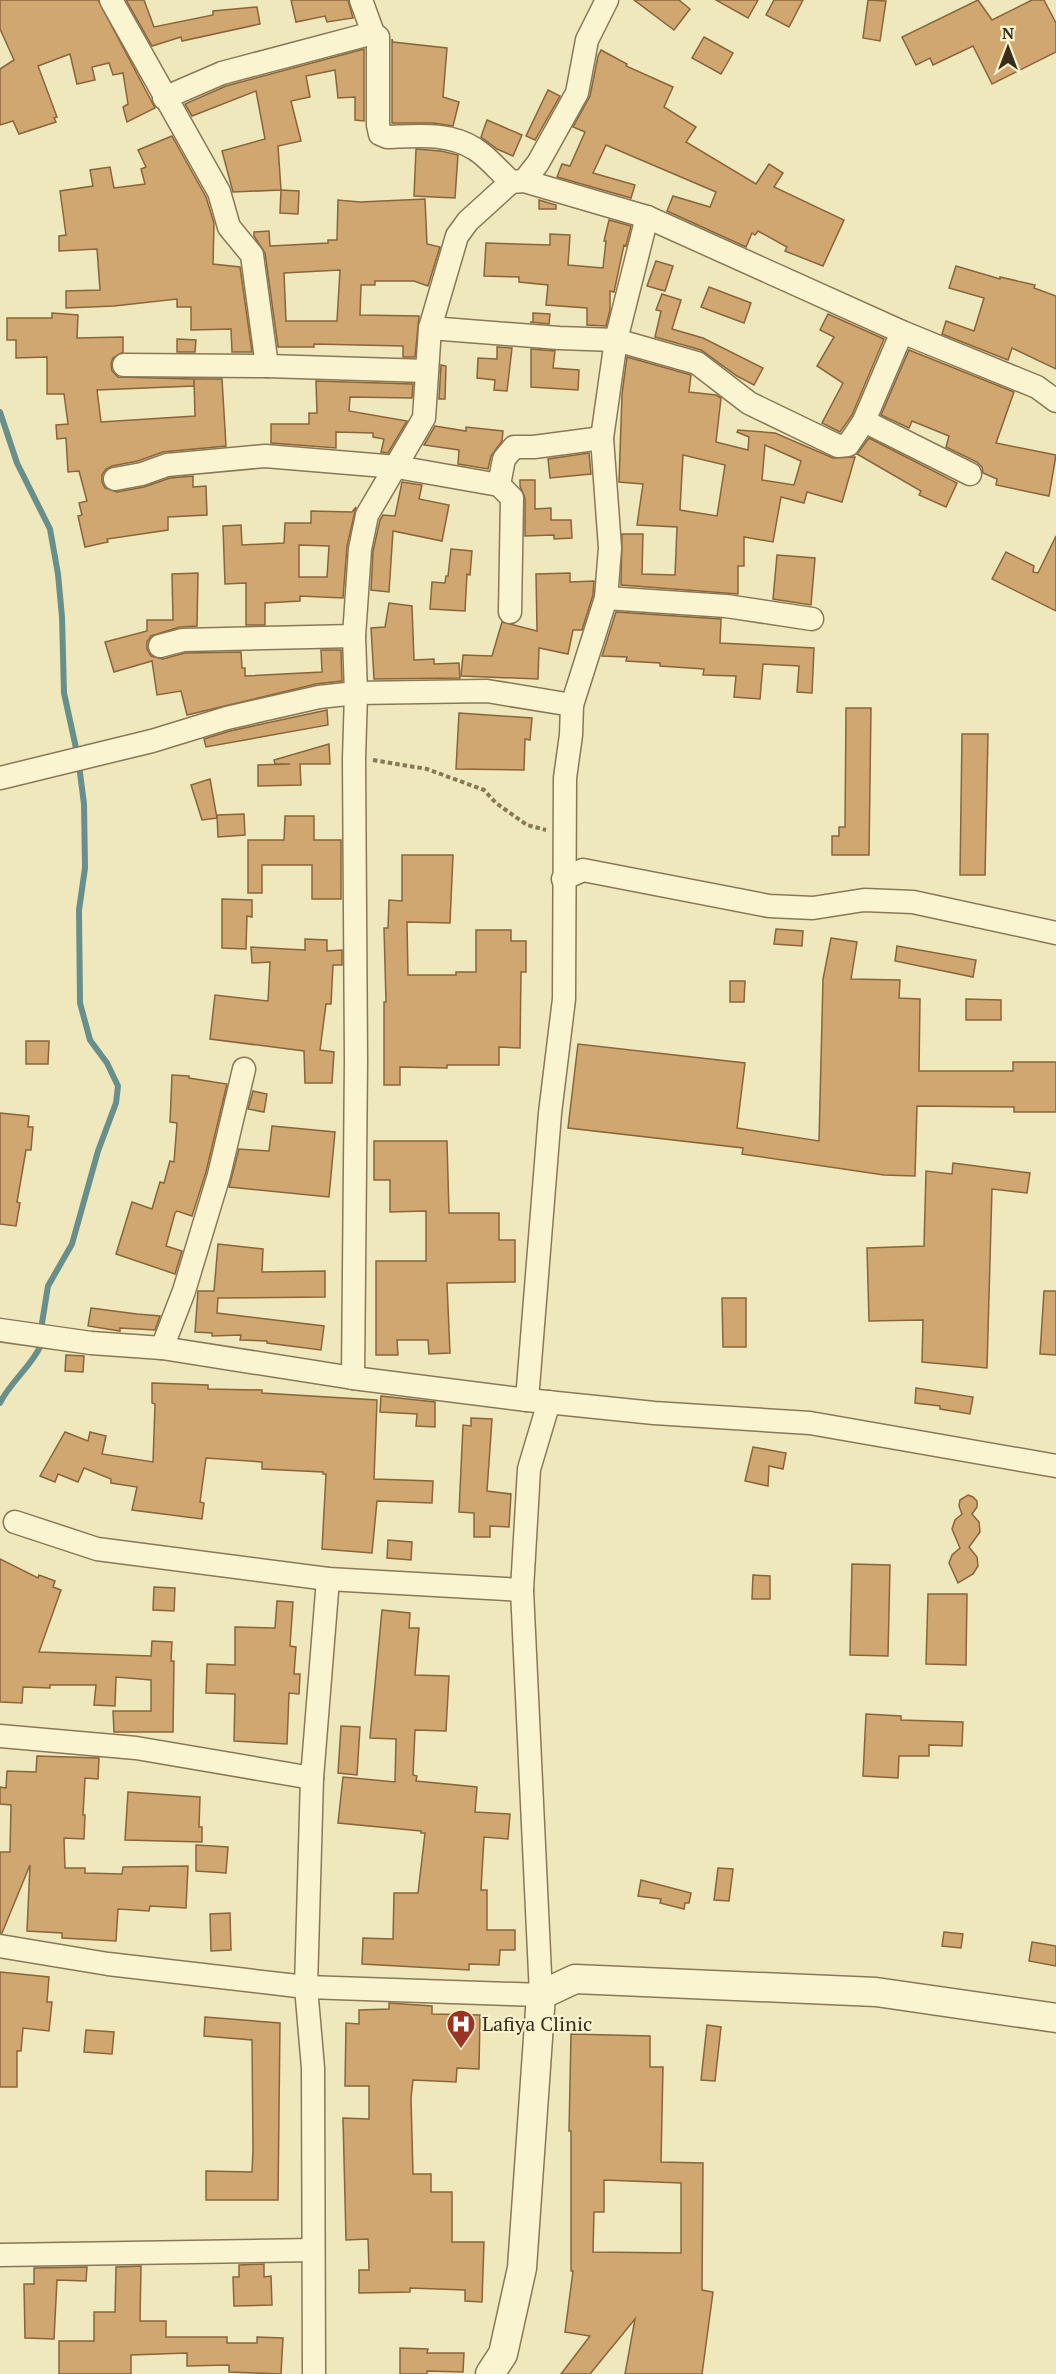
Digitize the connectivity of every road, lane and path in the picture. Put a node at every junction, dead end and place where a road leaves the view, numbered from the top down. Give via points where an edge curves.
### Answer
1 (111, 0) edge
2 (361, 0) edge
3 (607, 0) edge
4 (373, 33) junction
5 (164, 98) junction
6 (517, 182) junction
7 (647, 217) junction
8 (430, 328) junction
9 (902, 332) junction
10 (616, 340) junction
11 (124, 365) dead end
12 (267, 366) junction
13 (427, 371) junction
14 (1056, 401) edge
15 (864, 421) junction
16 (602, 438) junction
17 (397, 467) junction
18 (970, 474) dead end
19 (115, 479) dead end
20 (499, 485) junction
21 (606, 598) junction
22 (510, 612) dead end
23 (812, 619) dead end
24 (354, 636) junction
25 (160, 646) dead end
26 (356, 693) junction
27 (572, 705) junction
28 (354, 759) junction
29 (0, 778) edge
30 (565, 834) junction
31 (573, 874) junction
32 (1056, 933) edge
33 (243, 1069) dead end
34 (0, 1330) edge
35 (162, 1348) junction
36 (353, 1378) junction
37 (538, 1401) junction
38 (1056, 1466) edge
39 (15, 1522) dead end
40 (328, 1580) junction
41 (522, 1590) junction
42 (0, 1736) edge
43 (312, 1778) junction
44 (0, 1946) edge
45 (306, 1987) junction
46 (542, 1995) junction
47 (1056, 2018) edge
48 (313, 2250) junction
49 (0, 2255) edge
50 (314, 2374) edge
51 (490, 2374) edge

1 - 5 street
2 - 4 street
3 - 6 street via 587,40 577,93 538,163
4 - 5 street via 222,73
4 - 6 street via 378,37 380,134 459,140 478,150
5 - 12 street via 219,192 229,227 252,255
6 - 7 street
6 - 8 street via 468,221 457,236
7 - 9 street
7 - 10 street
8 - 10 street
8 - 13 street
9 - 14 street via 1037,387
9 - 15 street
10 - 15 street via 697,363 749,403 838,446 848,445
10 - 16 street
11 - 12 street
12 - 13 street
13 - 17 street via 423,418
15 - 18 street
16 - 20 street via 514,447 504,459
16 - 21 street via 610,548
17 - 19 street via 264,456 167,465
17 - 20 street
17 - 24 street via 367,515 360,549
20 - 22 street via 512,498
21 - 23 street via 726,606
21 - 27 street
24 - 25 street via 183,640
24 - 26 street
26 - 27 street via 488,691
26 - 28 street
26 - 29 street via 319,697 227,718 152,741
27 - 30 street via 565,778
28 - 30 path via 437,772 484,790 527,825
28 - 36 street
30 - 31 street
31 - 32 street via 769,906 813,908 864,900 913,902
31 - 37 street via 564,999 550,1113
33 - 35 street via 219,1175 184,1291
34 - 35 street
35 - 36 street
36 - 37 street
37 - 38 street via 810,1423
37 - 41 street via 529,1469
39 - 40 street via 97,1549
40 - 41 street
40 - 43 street
41 - 46 street
42 - 43 street via 136,1748
43 - 45 street
44 - 45 street via 108,1964
45 - 46 street
45 - 48 street via 313,2068
46 - 47 street via 574,1978 876,1992
46 - 51 street via 522,2268 502,2354
48 - 49 street
48 - 50 street

